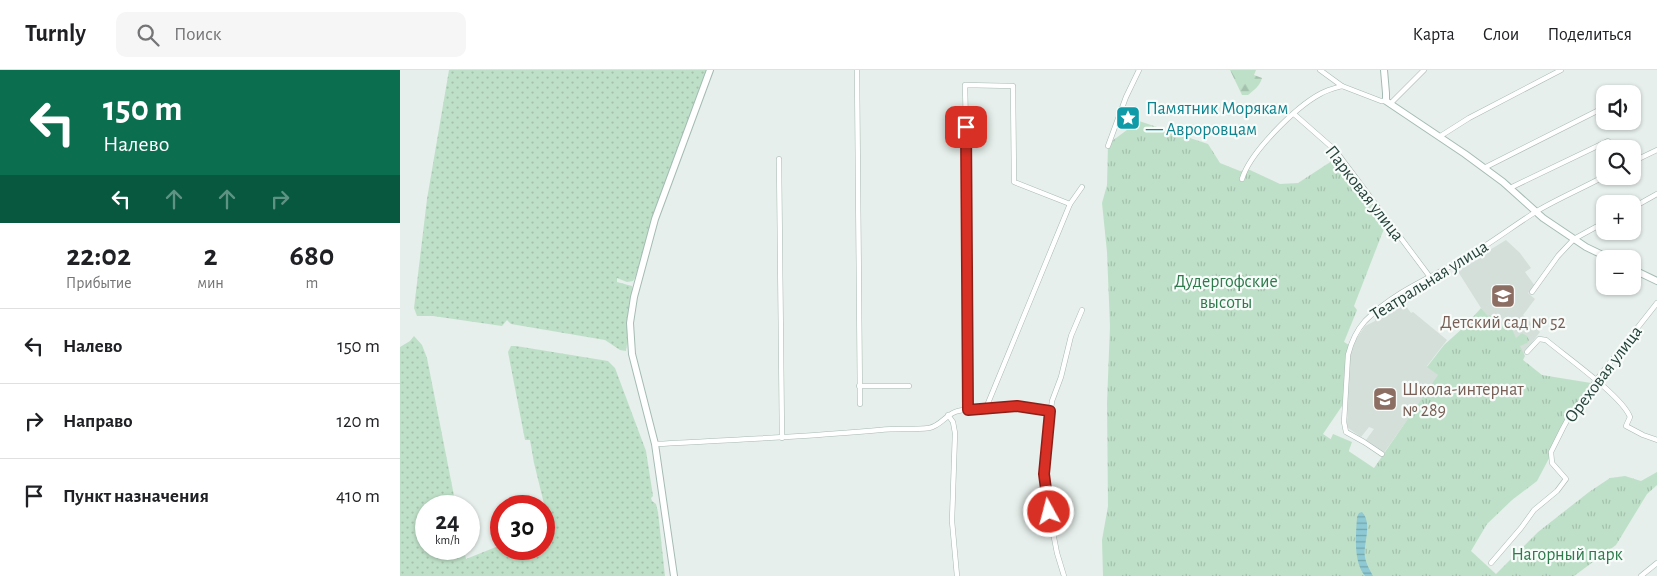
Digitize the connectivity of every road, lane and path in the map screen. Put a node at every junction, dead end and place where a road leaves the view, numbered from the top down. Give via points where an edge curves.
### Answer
1 (710, 70) edge
2 (856, 70) edge
3 (1139, 70) edge
4 (1320, 70) edge
5 (1384, 70) edge
6 (1424, 70) edge
7 (1561, 70) edge
8 (1342, 86) junction
9 (1388, 103) junction
10 (1596, 112) edge
11 (1294, 114) junction
12 (1439, 137) junction
13 (1108, 146) dead end
14 (1596, 147) edge
15 (1657, 150) edge
16 (1641, 158) edge
17 (779, 159) dead end
18 (1484, 168) junction
19 (1242, 179) dead end
20 (1596, 181) edge
21 (1082, 187) dead end
22 (1510, 188) junction
23 (1657, 194) edge
24 (1641, 203) edge
25 (1070, 204) junction
26 (1535, 212) junction
27 (1596, 227) edge
28 (1574, 239) junction
29 (1596, 251) edge
30 (1641, 273) edge
31 (1430, 277) junction
32 (1657, 281) edge
33 (1532, 292) dead end
34 (1657, 303) edge
35 (1082, 310) dead end
36 (1527, 352) dead end
37 (1597, 381) junction
38 (859, 386) junction
39 (909, 386) dead end
40 (860, 404) dead end
41 (986, 408) junction
42 (968, 410) junction
43 (1050, 411) junction
44 (948, 415) junction
45 (782, 438) junction
46 (1657, 440) edge
47 (655, 444) junction
48 (1382, 454) dead end
49 (1491, 563) dead end
50 (1657, 563) edge
51 (674, 576) edge
52 (957, 576) edge
53 (1064, 576) edge
54 (1641, 576) edge

1 - 47 street via 655,219 631,312 632,354
2 - 38 street
3 - 13 street
4 - 8 street
5 - 9 street
6 - 9 street
7 - 12 street
8 - 9 street
8 - 11 street via 1319,94
9 - 12 street
10 - 18 street
11 - 19 street via 1265,141
11 - 31 street, Парковая улица via 1335,150
12 - 18 street
14 - 22 street
15 - 16 street
17 - 45 street
18 - 22 street
20 - 26 street, Театральная улица
21 - 25 street
22 - 26 street
23 - 24 street
25 - 41 street
25 - 42 street via 1014,182 1012,86 964,85
26 - 28 street
26 - 31 street, Театральная улица via 1466,258
27 - 28 street
28 - 29 street
28 - 33 street
30 - 32 street
31 - 48 street, Театральная улица via 1366,320 1350,344 1346,432
34 - 37 street, Ореховая улица
35 - 43 street via 1071,336
36 - 37 street via 1539,339 1546,340
37 - 46 street via 1628,411 1630,417 1626,426
37 - 49 street, Ореховая улица via 1569,417 1551,452 1552,462 1566,479 1534,510
38 - 39 street
38 - 40 street
41 - 42 street
41 - 43 street via 1017,406
42 - 44 street
43 - 53 street via 1044,474 1056,553
44 - 45 street via 932,427
44 - 52 street via 953,422 954,433 952,521
45 - 47 street
47 - 51 street
50 - 54 street

